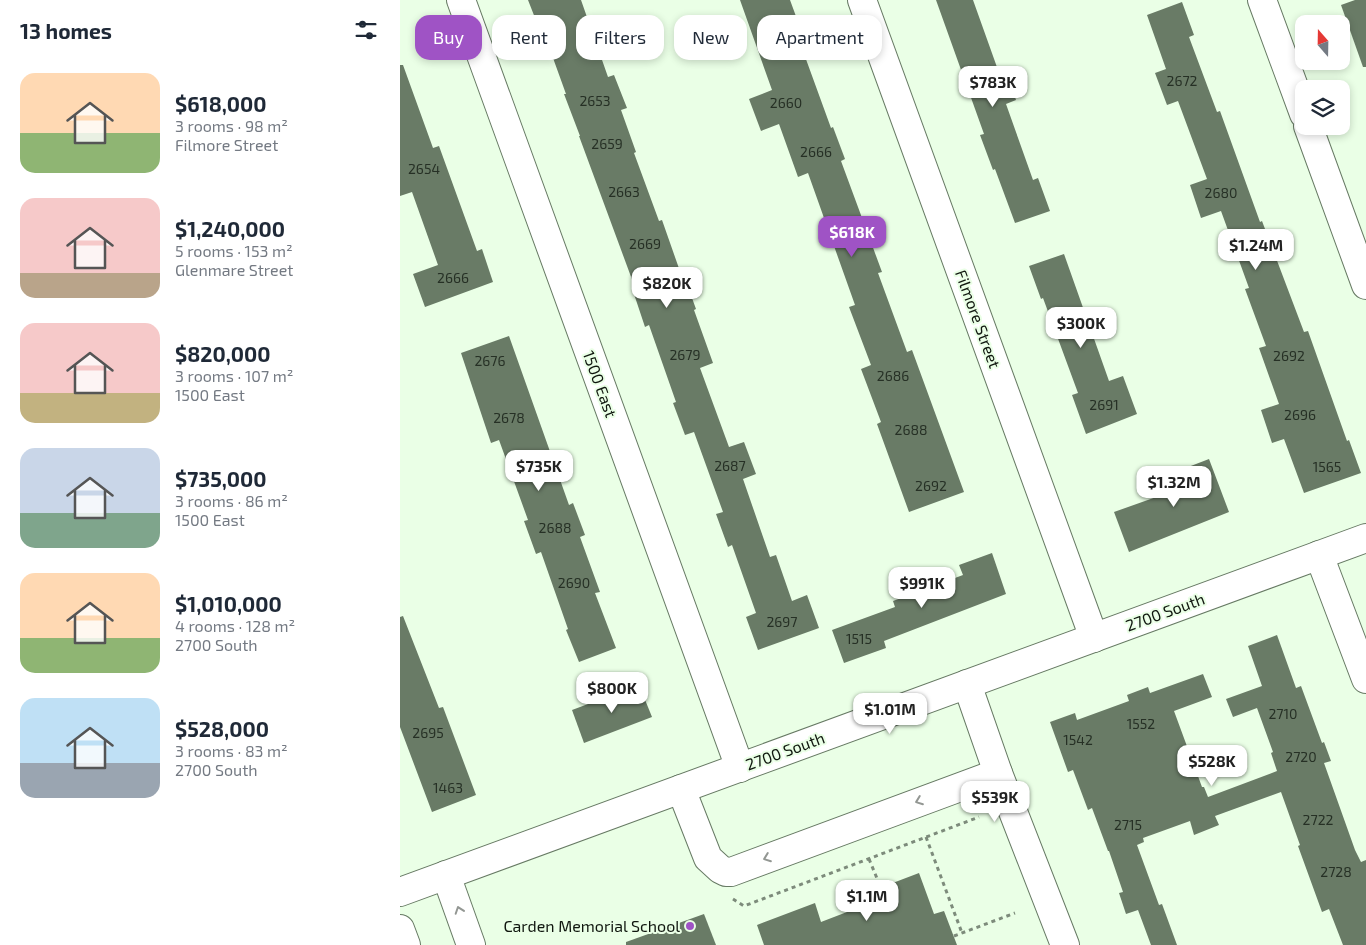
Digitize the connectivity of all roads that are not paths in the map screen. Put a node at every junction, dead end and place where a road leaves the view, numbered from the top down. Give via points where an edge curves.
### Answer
1 (461, 0) edge
2 (862, 0) edge
3 (1262, 0) edge
4 (1295, 90) edge
5 (1311, 135) edge
6 (1366, 285) edge
7 (1366, 538) edge
8 (1319, 555) junction
9 (1094, 638) junction
10 (1366, 679) edge
11 (967, 684) junction
12 (740, 768) junction
13 (998, 773) junction
14 (681, 789) junction
15 (446, 875) junction
16 (400, 892) edge
17 (400, 929) edge
18 (406, 945) edge
19 (471, 945) edge
20 (1065, 945) edge

1 - 12 street, 1500 East
2 - 9 street, Filmore Street
3 - 4 street
5 - 6 street
7 - 8 street, 2700 South
8 - 9 street, 2700 South
8 - 10 street
9 - 11 street, 2700 South
11 - 12 street, 2700 South
11 - 13 street
12 - 14 street, 2700 South
13 -> 14 street via 731,872 720,869 708,858
13 - 20 street
14 - 15 street, 2700 South
15 - 16 street, 2700 South
19 -> 15 street
17 - 18 street

